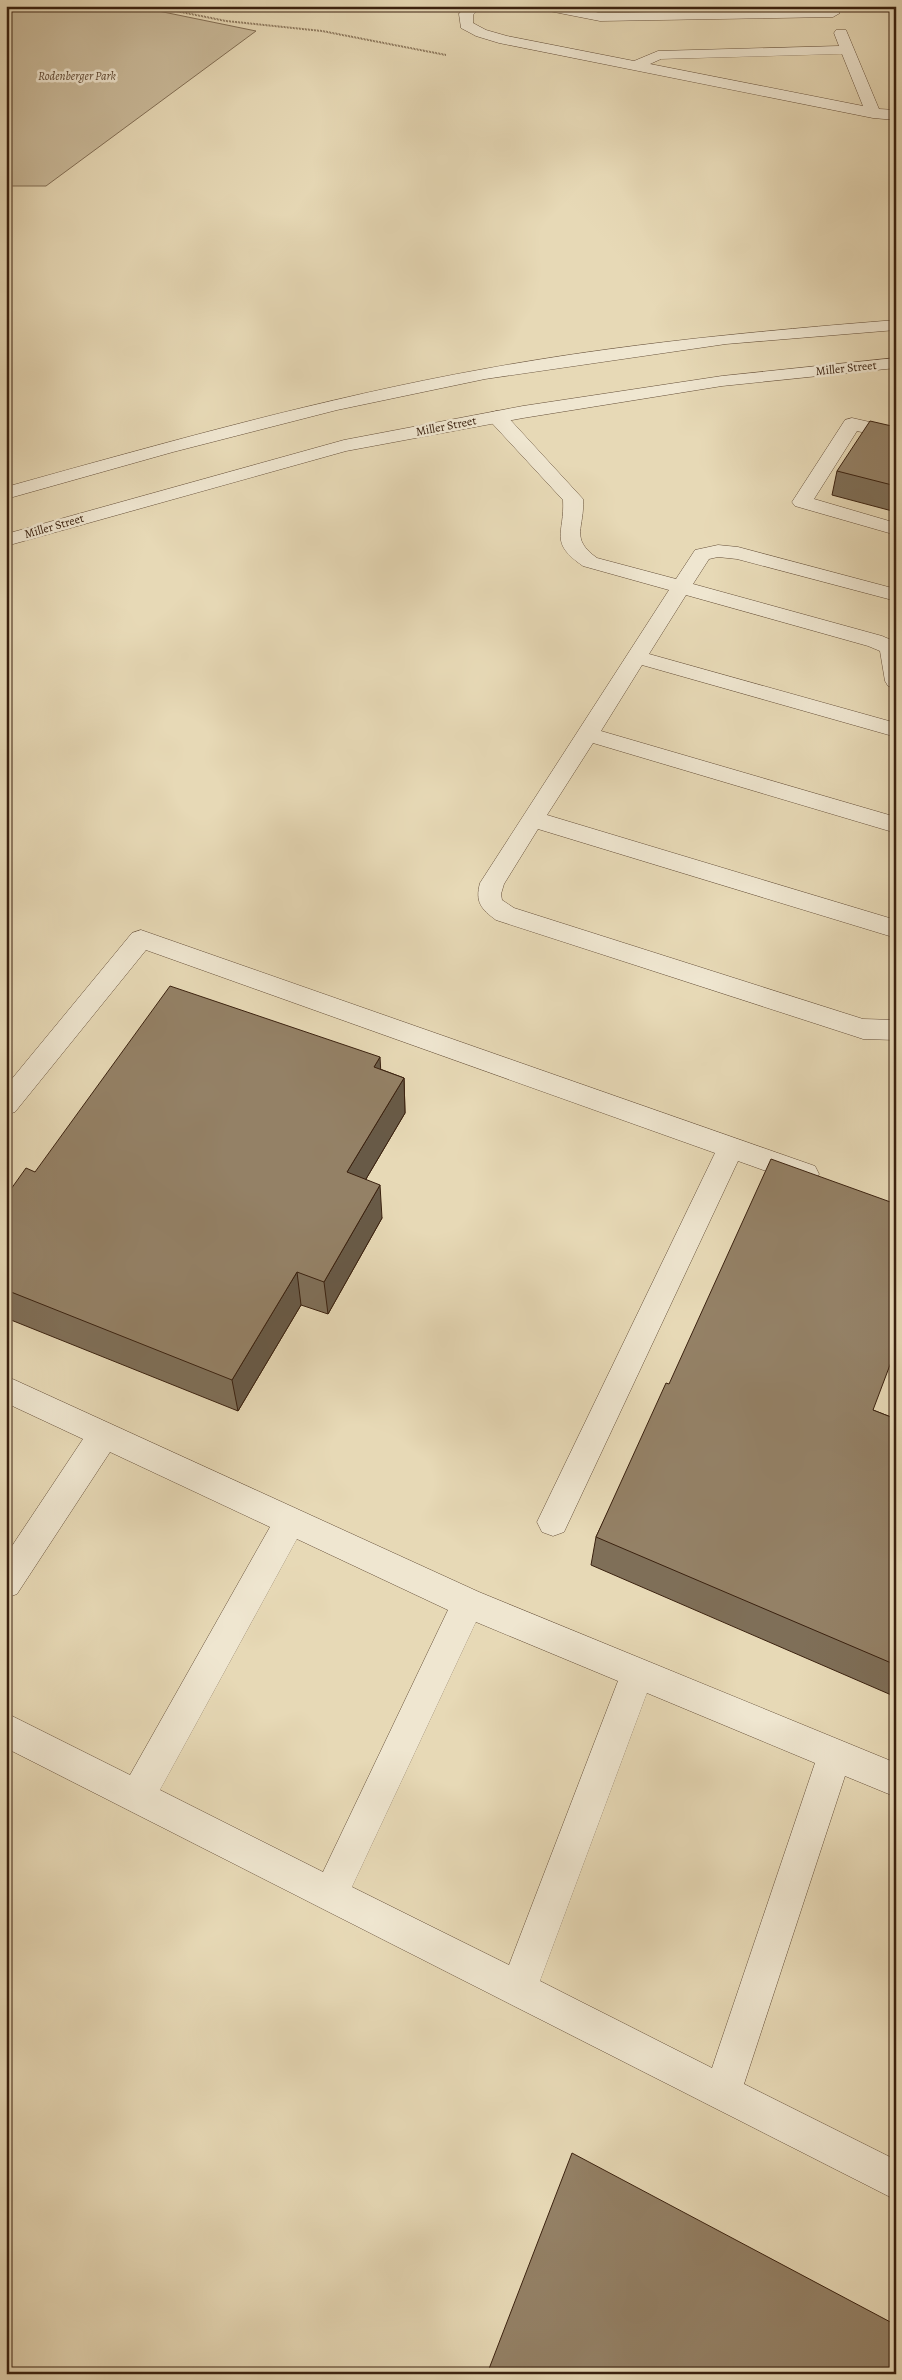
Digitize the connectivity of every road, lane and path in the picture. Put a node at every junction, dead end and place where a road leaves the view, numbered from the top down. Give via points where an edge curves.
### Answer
1 (475, 6) edge
2 (544, 6) edge
3 (831, 10) edge
4 (847, 50) junction
5 (635, 66) junction
6 (873, 113) junction
7 (896, 115) edge
8 (896, 325) edge
9 (896, 363) edge
10 (497, 417) junction
11 (896, 434) edge
12 (6, 493) edge
13 (896, 529) edge
14 (6, 540) edge
15 (681, 587) junction
16 (896, 594) edge
17 (636, 657) junction
18 (896, 681) edge
19 (896, 730) edge
20 (587, 734) junction
21 (533, 819) junction
22 (896, 825) edge
23 (896, 929) edge
24 (896, 1030) edge
25 (6, 1105) edge
26 (731, 1148) junction
27 (832, 1184) edge
28 (6, 1389) edge
29 (104, 1434) junction
30 (291, 1520) junction
31 (553, 1522) dead end
32 (6, 1583) edge
33 (468, 1602) junction
34 (638, 1673) junction
35 (6, 1730) edge
36 (835, 1755) junction
37 (896, 1780) edge
38 (137, 1798) junction
39 (330, 1895) junction
40 (518, 1990) junction
41 (722, 2093) junction
42 (896, 2181) edge

1 - 5 street via 466,14 466,24 481,33
2 - 3 street via 600,16
3 - 4 street
4 - 5 street via 658,54
4 - 6 street
5 - 6 street
6 - 7 street
8 - 12 street via 726,340 485,374 336,405
9 - 10 street, Miller Street via 722,381
10 - 14 street, Miller Street via 344,446
10 - 15 street via 573,500 575,511 569,534 571,547 580,556 590,562
11 - 13 street via 852,424 802,502
15 - 16 street via 702,554 718,551 738,553
15 - 17 street
15 - 18 street via 889,647
17 - 19 street
17 - 20 street
20 - 21 street
20 - 22 street
21 - 23 street
21 - 24 street via 492,883 491,904 505,914 863,1028
25 - 26 street via 141,938
26 - 27 street
26 - 31 street
28 - 29 street
29 - 30 street
29 - 32 street
30 - 33 street
30 - 38 street
33 - 34 street
33 - 39 street
34 - 36 street
34 - 40 street
35 - 38 street
36 - 37 street
36 - 41 street
38 - 39 street
39 - 40 street
40 - 41 street
41 - 42 street

